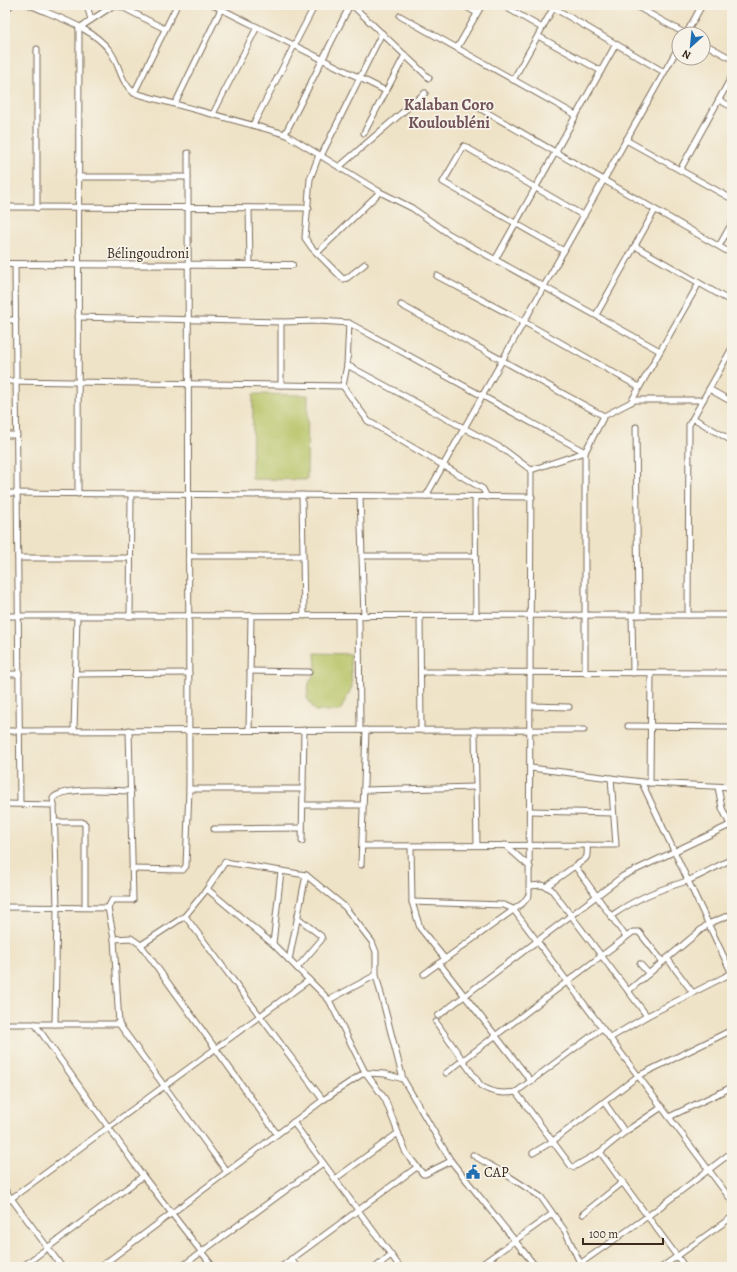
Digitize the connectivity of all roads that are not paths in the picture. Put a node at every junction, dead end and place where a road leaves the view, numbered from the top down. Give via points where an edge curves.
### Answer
1 (11, 5) edge
2 (30, 5) edge
3 (87, 5) edge
4 (177, 5) edge
5 (213, 5) edge
6 (314, 5) edge
7 (351, 5) edge
8 (463, 5) edge
9 (482, 5) edge
10 (502, 5) edge
11 (634, 5) edge
12 (702, 5) edge
13 (725, 5) edge
14 (554, 7) edge
15 (221, 9) junction
16 (732, 9) edge
17 (5, 11) edge
18 (477, 13) junction
19 (400, 16) dead end
20 (91, 20) junction
21 (672, 26) edge
22 (690, 26) edge
23 (257, 27) junction
24 (79, 28) junction
25 (165, 28) junction
26 (542, 28) junction
27 (382, 33) junction
28 (538, 36) junction
29 (616, 44) junction
30 (294, 45) junction
31 (711, 47) edge
32 (458, 48) junction
33 (37, 49) dead end
34 (405, 55) junction
35 (323, 59) junction
36 (732, 59) edge
37 (671, 60) edge
38 (601, 71) junction
39 (664, 72) junction
40 (732, 76) edge
41 (360, 78) junction
42 (429, 78) dead end
43 (514, 80) junction
44 (386, 91) junction
45 (134, 93) junction
46 (425, 93) dead end
47 (719, 100) junction
48 (467, 101) dead end
49 (175, 104) junction
50 (732, 107) edge
51 (213, 114) junction
52 (576, 115) junction
53 (254, 125) junction
54 (364, 133) dead end
55 (285, 134) junction
56 (626, 140) junction
57 (555, 152) junction
58 (188, 153) dead end
59 (320, 156) junction
60 (339, 167) junction
61 (680, 170) junction
62 (78, 176) junction
63 (188, 177) junction
64 (604, 180) junction
65 (535, 188) junction
66 (380, 192) junction
67 (732, 199) edge
68 (5, 207) edge
69 (37, 208) junction
70 (78, 208) junction
71 (188, 208) junction
72 (249, 208) junction
73 (309, 208) junction
74 (655, 210) junction
75 (584, 216) junction
76 (516, 223) junction
77 (732, 223) edge
78 (634, 246) junction
79 (719, 246) junction
80 (564, 251) junction
81 (317, 253) junction
82 (732, 254) edge
83 (495, 260) junction
84 (5, 264) edge
85 (15, 264) junction
86 (78, 264) junction
87 (365, 264) dead end
88 (189, 265) junction
89 (250, 265) junction
90 (292, 265) dead end
91 (437, 276) dead end
92 (699, 283) junction
93 (544, 286) junction
94 (732, 302) edge
95 (401, 305) dead end
96 (596, 315) junction
97 (78, 317) junction
98 (189, 319) junction
99 (5, 320) edge
100 (16, 320) junction
101 (281, 322) junction
102 (524, 322) junction
103 (349, 323) junction
104 (660, 351) junction
105 (731, 352) edge
106 (502, 361) junction
107 (347, 365) junction
108 (5, 381) edge
109 (16, 381) junction
110 (78, 382) junction
111 (189, 384) junction
112 (281, 385) junction
113 (343, 386) junction
114 (639, 387) junction
115 (709, 389) junction
116 (482, 396) junction
117 (703, 400) junction
118 (732, 402) edge
119 (630, 403) junction
120 (604, 416) junction
121 (692, 418) junction
122 (464, 428) junction
123 (636, 428) dead end
124 (5, 435) edge
125 (17, 435) junction
126 (732, 440) edge
127 (585, 452) junction
128 (443, 466) junction
129 (531, 470) junction
130 (5, 493) edge
131 (17, 493) junction
132 (78, 494) junction
133 (131, 494) junction
134 (189, 494) junction
135 (302, 495) junction
136 (360, 496) junction
137 (426, 496) junction
138 (475, 497) junction
139 (487, 497) junction
140 (532, 497) junction
141 (189, 556) junction
142 (303, 556) junction
143 (362, 556) junction
144 (476, 556) junction
145 (18, 558) junction
146 (130, 558) junction
147 (420, 615) junction
148 (688, 615) junction
149 (732, 615) edge
150 (5, 616) edge
151 (18, 616) junction
152 (77, 616) junction
153 (130, 616) junction
154 (189, 616) junction
155 (251, 616) junction
156 (304, 616) junction
157 (362, 616) junction
158 (476, 616) junction
159 (531, 616) junction
160 (585, 616) junction
161 (635, 616) junction
162 (250, 671) junction
163 (309, 672) dead end
164 (420, 672) junction
165 (531, 672) junction
166 (585, 672) junction
167 (189, 673) junction
168 (633, 673) junction
169 (652, 673) junction
170 (732, 673) edge
171 (5, 674) edge
172 (19, 674) junction
173 (75, 674) junction
174 (531, 706) junction
175 (569, 707) dead end
176 (628, 726) dead end
177 (651, 726) junction
178 (732, 727) edge
179 (74, 730) junction
180 (129, 730) junction
181 (189, 730) junction
182 (249, 730) junction
183 (304, 730) junction
184 (360, 730) junction
185 (366, 730) junction
186 (421, 730) junction
187 (475, 730) junction
188 (531, 730) junction
189 (584, 730) dead end
190 (5, 731) edge
191 (19, 731) junction
192 (530, 768) junction
193 (611, 778) junction
194 (642, 782) junction
195 (650, 783) junction
196 (475, 787) junction
197 (718, 787) junction
198 (732, 787) edge
199 (189, 789) junction
200 (303, 789) junction
201 (364, 790) junction
202 (130, 791) junction
203 (20, 803) junction
204 (5, 804) edge
205 (54, 805) junction
206 (303, 805) junction
207 (363, 805) junction
208 (530, 812) junction
209 (613, 814) junction
210 (54, 822) junction
211 (731, 826) edge
212 (302, 828) junction
213 (214, 829) dead end
214 (302, 841) dead end
215 (477, 845) junction
216 (505, 845) junction
217 (530, 845) junction
218 (587, 845) junction
219 (362, 846) junction
220 (411, 846) junction
221 (674, 851) junction
222 (732, 859) edge
223 (361, 865) dead end
224 (575, 866) junction
225 (530, 867) junction
226 (132, 869) junction
227 (281, 871) junction
228 (306, 875) junction
229 (688, 880) junction
230 (530, 886) junction
231 (547, 886) junction
232 (207, 889) junction
233 (597, 896) junction
234 (412, 902) junction
235 (5, 907) edge
236 (85, 907) junction
237 (57, 908) junction
238 (108, 908) junction
239 (513, 909) junction
240 (570, 914) junction
241 (732, 914) edge
242 (184, 916) junction
243 (611, 916) junction
244 (298, 917) junction
245 (708, 924) junction
246 (626, 937) junction
247 (114, 939) junction
248 (536, 940) junction
249 (273, 944) junction
250 (141, 945) junction
251 (602, 956) junction
252 (445, 959) junction
253 (289, 960) junction
254 (665, 960) junction
255 (439, 963) junction
256 (640, 964) dead end
257 (297, 968) junction
258 (732, 973) edge
259 (424, 974) dead end
260 (649, 974) junction
261 (376, 975) junction
262 (308, 980) junction
263 (568, 982) junction
264 (628, 991) junction
265 (693, 993) junction
266 (464, 995) junction
267 (329, 1000) junction
268 (260, 1016) junction
269 (438, 1016) dead end
270 (647, 1016) junction
271 (436, 1022) dead end
272 (5, 1024) edge
273 (35, 1024) junction
274 (55, 1024) junction
275 (119, 1024) junction
276 (602, 1028) junction
277 (732, 1030) edge
278 (496, 1036) junction
279 (610, 1038) junction
280 (215, 1048) junction
281 (462, 1061) junction
282 (366, 1072) junction
283 (446, 1072) dead end
284 (638, 1076) junction
285 (403, 1079) junction
286 (531, 1081) junction
287 (164, 1086) junction
288 (732, 1087) edge
289 (516, 1092) junction
290 (323, 1100) junction
291 (604, 1102) junction
292 (662, 1107) junction
293 (669, 1117) junction
294 (293, 1122) junction
295 (109, 1127) junction
296 (625, 1132) junction
297 (398, 1133) junction
298 (277, 1134) junction
299 (553, 1141) junction
300 (533, 1152) dead end
301 (600, 1152) junction
302 (732, 1152) edge
303 (473, 1156) dead end
304 (451, 1161) junction
305 (323, 1163) junction
306 (417, 1167) junction
307 (708, 1170) junction
308 (227, 1172) junction
309 (143, 1176) junction
310 (335, 1179) junction
311 (623, 1182) junction
312 (5, 1190) edge
313 (12, 1199) junction
314 (732, 1201) edge
315 (5, 1203) edge
316 (358, 1210) junction
317 (172, 1213) junction
318 (552, 1214) junction
319 (583, 1214) dead end
320 (648, 1216) junction
321 (732, 1217) edge
322 (514, 1240) junction
323 (48, 1248) junction
324 (201, 1252) junction
325 (391, 1255) junction
326 (677, 1256) junction
327 (291, 1259) junction
328 (581, 1265) edge
329 (22, 1267) edge
330 (62, 1267) edge
331 (100, 1267) edge
332 (181, 1267) edge
333 (213, 1267) edge
334 (280, 1267) edge
335 (297, 1267) edge
336 (376, 1267) edge
337 (400, 1267) edge
338 (478, 1267) edge
339 (536, 1267) edge
340 (662, 1267) edge
341 (685, 1267) edge

1 - 17 street
2 - 24 street
3 - 20 street
4 - 25 street
5 - 15 street
6 - 30 street
7 - 27 street
7 - 35 street
8 - 18 street
9 - 18 street
10 - 26 street
11 - 21 street
12 - 22 street
13 - 16 street
14 - 26 street
14 - 29 street
15 - 23 street
15 - 49 street
18 - 32 street
19 - 32 street
20 - 24 street
20 - 25 street via 112,7 120,6
23 - 30 street
23 - 51 street
24 - 45 street via 110,51 126,87
24 - 62 street
25 - 45 street
26 - 28 street
27 - 34 street
27 - 41 street
28 - 38 street
28 - 43 street
29 - 38 street
29 - 39 street
30 - 35 street
30 - 53 street
31 - 36 street
32 - 43 street
33 - 69 street
34 - 42 street
34 - 44 street
35 - 41 street
35 - 55 street
37 - 39 street
38 - 52 street
39 - 56 street
40 - 47 street
41 - 44 street
41 - 59 street
43 - 52 street
44 - 54 street
45 - 49 street
46 - 60 street
47 - 50 street
47 - 61 street
48 - 57 street
49 - 51 street
51 - 53 street
52 - 57 street
53 - 55 street
55 - 59 street
56 - 61 street
56 - 64 street
57 - 64 street
57 - 65 street
58 - 63 street
59 - 60 street
59 - 73 street via 310,179
60 - 66 street
61 - 67 street
62 - 63 street
62 - 70 street
63 - 71 street
64 - 74 street
64 - 75 street
65 - 75 street
65 - 76 street
65 - 76 street via 464,146 444,182
66 - 81 street
66 - 83 street via 412,208 449,234
68 - 69 street
69 - 70 street
70 - 71 street
70 - 86 street
71 - 72 street
71 - 88 street
72 - 73 street
72 - 89 street
73 - 81 street via 305,238
74 - 78 street
74 - 79 street
75 - 80 street
76 - 80 street
76 - 83 street
77 - 79 street
78 - 92 street
78 - 96 street
79 - 82 street
80 - 93 street
81 - 87 street via 343,279
83 - 93 street
84 - 85 street, Bélingoudroni
85 - 86 street, Bélingoudroni
85 - 100 street
86 - 88 street, Bélingoudroni
86 - 97 street
88 - 89 street, Bélingoudroni
88 - 98 street
89 - 90 street, Bélingoudroni
91 - 102 street
92 - 94 street
92 - 104 street
93 - 96 street
93 - 102 street
95 - 106 street
96 - 104 street
97 - 98 street
97 - 110 street
98 - 101 street
98 - 111 street
99 - 100 street
100 - 109 street
101 - 103 street
101 - 112 street
102 - 106 street
102 - 114 street
103 - 107 street
103 - 116 street
104 - 114 street
105 - 115 street
106 - 116 street
106 - 120 street
107 - 113 street
107 - 122 street
108 - 109 street
109 - 110 street
109 - 125 street
110 - 111 street
110 - 132 street
111 - 112 street
111 - 134 street
112 - 113 street
113 - 128 street via 368,421
114 - 119 street
115 - 117 street
115 - 118 street
116 - 122 street
116 - 127 street
117 - 119 street via 635,400
117 - 121 street
119 - 120 street
120 - 127 street
121 - 126 street
121 - 148 street via 689,425
122 - 128 street
122 - 129 street via 503,449
123 - 161 street
124 - 125 street
125 - 131 street
127 - 129 street
127 - 160 street
128 - 137 street
128 - 139 street via 484,489
129 - 140 street
130 - 131 street
131 - 132 street
131 - 145 street
132 - 133 street
133 - 134 street
133 - 146 street
134 - 135 street
134 - 141 street
135 - 136 street
135 - 142 street
136 - 137 street
136 - 143 street
137 - 138 street
138 - 139 street
138 - 144 street
139 - 140 street
140 - 159 street
141 - 142 street
141 - 154 street
142 - 156 street
143 - 144 street
143 - 157 street
144 - 158 street
145 - 146 street
145 - 151 street
146 - 153 street
147 - 157 street
147 - 158 street
147 - 164 street
148 - 149 street
148 - 161 street
150 - 151 street
151 - 152 street
151 - 172 street
152 - 153 street
152 - 173 street
153 - 154 street
154 - 155 street
154 - 167 street
155 - 156 street
155 - 162 street
156 - 157 street
157 - 184 street
158 - 159 street
159 - 160 street
159 - 165 street
160 - 161 street
160 - 166 street
161 - 168 street
162 - 163 street
162 - 182 street
164 - 165 street
164 - 186 street
165 - 166 street
165 - 174 street
166 - 168 street
167 - 173 street
167 - 181 street
168 - 169 street
169 - 170 street
169 - 177 street
171 - 172 street
172 - 191 street
173 - 179 street
174 - 175 street
174 - 188 street
176 - 177 street
177 - 178 street
177 - 195 street
179 - 180 street
179 - 191 street
180 - 181 street
180 - 202 street
181 - 182 street
181 - 199 street
182 - 183 street
183 - 184 street
183 - 200 street
184 - 185 street
185 - 186 street
185 - 201 street
186 - 187 street
187 - 188 street
187 - 196 street
188 - 189 street
188 - 192 street
190 - 191 street
191 - 203 street
192 - 193 street
192 - 208 street
193 - 194 street
193 - 209 street
194 - 195 street
194 - 221 street
195 - 197 street
196 - 201 street
196 - 215 street
197 - 198 street
197 - 211 street via 722,808
199 - 200 street
199 - 226 street via 186,866 183,870
200 - 206 street
201 - 207 street
202 - 205 street via 61,793 53,798
202 - 226 street
203 - 204 street
203 - 205 street
205 - 210 street
206 - 207 street
206 - 212 street
207 - 219 street
208 - 209 street
208 - 217 street
209 - 218 street via 616,845
210 - 236 street via 85,824
210 - 237 street
211 - 221 street
212 - 213 street
212 - 214 street
215 - 216 street
215 - 220 street
216 - 217 street
216 - 225 street
217 - 218 street
217 - 225 street
218 - 224 street via 585,861
219 - 220 street
219 - 223 street
220 - 234 street
221 - 229 street
221 - 233 street via 623,876
222 - 229 street
224 - 231 street
224 - 233 street
225 - 230 street
226 - 238 street via 133,900 112,900
227 - 228 street
227 - 232 street via 225,862
227 - 249 street
228 - 244 street
228 - 261 street via 345,907 372,942 376,952
229 - 243 street via 655,891
229 - 245 street
230 - 231 street
230 - 239 street via 527,899
231 - 240 street
232 - 242 street
232 - 249 street
233 - 240 street
233 - 243 street
234 - 239 street via 504,905
234 - 252 street via 420,928
235 - 237 street
236 - 237 street
236 - 238 street
237 - 274 street
238 - 247 street
239 - 248 street
239 - 252 street
240 - 248 street
240 - 251 street
241 - 245 street
242 - 250 street
242 - 268 street
243 - 246 street
244 - 253 street
244 - 257 street via 322,939
245 - 254 street
245 - 258 street
246 - 251 street
246 - 254 street via 633,932 639,932
247 - 250 street via 131,938
247 - 275 street
248 - 263 street
248 - 266 street
249 - 253 street
250 - 280 street
251 - 263 street
251 - 264 street
252 - 255 street
253 - 257 street
254 - 260 street
254 - 265 street
255 - 259 street
255 - 266 street
256 - 260 street
257 - 262 street
258 - 265 street
260 - 264 street
261 - 267 street
261 - 285 street
262 - 267 street
262 - 268 street
263 - 276 street
263 - 278 street
264 - 270 street
265 - 270 street
266 - 269 street
266 - 278 street
267 - 282 street
268 - 280 street
268 - 290 street
270 - 279 street
271 - 281 street
272 - 273 street
273 - 274 street
273 - 295 street
274 - 275 street
275 - 287 street
276 - 279 street
276 - 286 street
277 - 284 street
278 - 281 street
278 - 286 street
279 - 284 street
280 - 287 street
280 - 298 street
281 - 283 street
281 - 289 street via 481,1086 490,1092
282 - 285 street
282 - 290 street
282 - 297 street via 385,1099
284 - 291 street
284 - 292 street
285 - 304 street
286 - 289 street
287 - 295 street
287 - 308 street
288 - 293 street
289 - 299 street
290 - 294 street
291 - 296 street
291 - 299 street
292 - 293 street
292 - 296 street
293 - 307 street
294 - 298 street
294 - 305 street
295 - 309 street
295 - 313 street
296 - 301 street
297 - 306 street via 406,1153
297 - 310 street
298 - 308 street
299 - 300 street
299 - 301 street via 570,1166 574,1167
301 - 311 street
302 - 307 street
303 - 318 street via 538,1194
304 - 306 street via 425,1174
304 - 322 street
305 - 310 street
305 - 324 street
306 - 316 street
307 - 314 street
307 - 320 street
308 - 317 street
309 - 317 street
309 - 323 street
310 - 316 street
311 - 319 street
311 - 320 street
312 - 313 street
313 - 315 street
313 - 323 street
316 - 325 street
316 - 327 street
317 - 324 street
317 - 331 street
318 - 322 street
318 - 328 street via 565,1231
320 - 326 street
320 - 328 street
321 - 326 street
322 - 338 street
322 - 339 street
323 - 329 street
323 - 330 street
324 - 332 street
324 - 333 street
325 - 336 street
325 - 337 street
326 - 340 street
326 - 341 street
327 - 334 street
327 - 335 street

